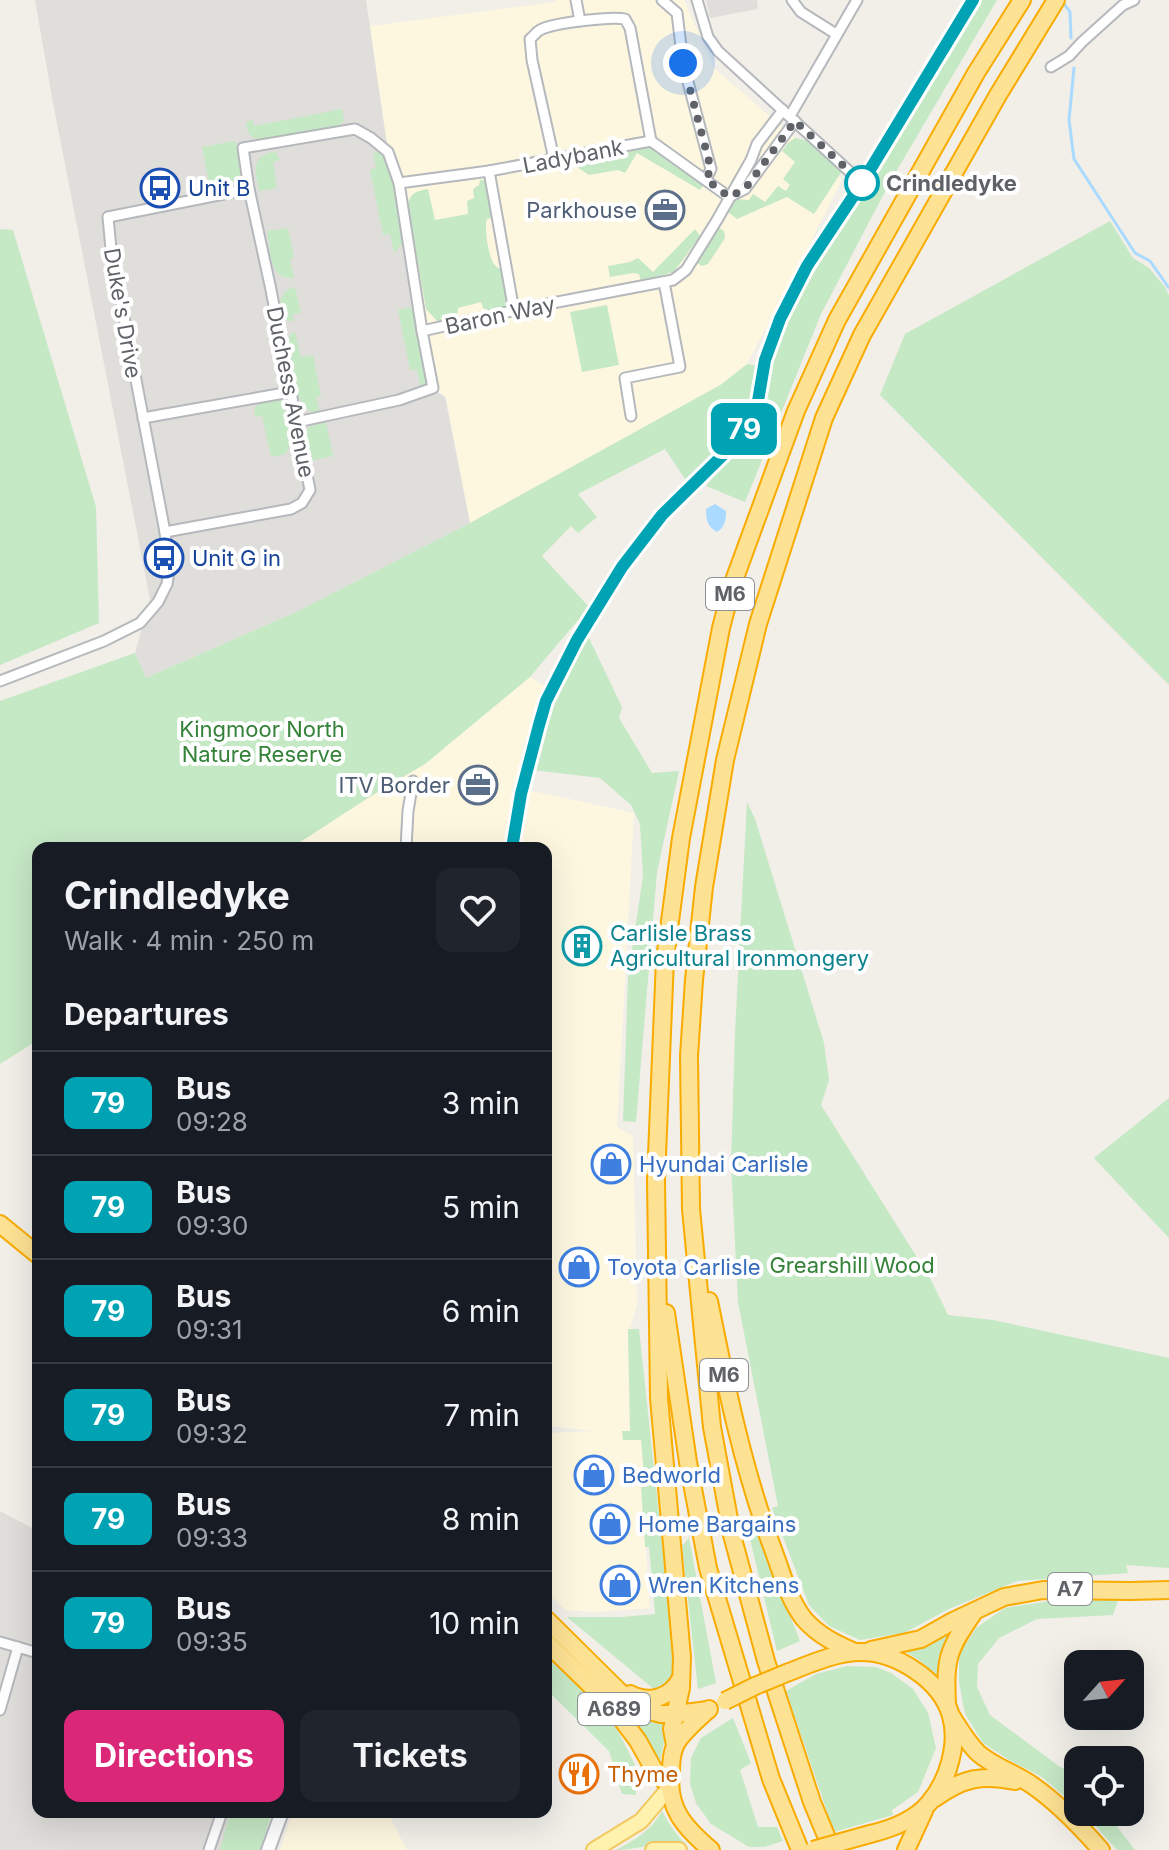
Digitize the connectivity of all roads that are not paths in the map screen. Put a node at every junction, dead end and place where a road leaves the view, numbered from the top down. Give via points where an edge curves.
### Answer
1 (576, 0) edge
2 (662, 0) edge
3 (697, 0) edge
4 (792, 0) edge
5 (857, 0) edge
6 (973, 0) edge
7 (1022, 0) edge
8 (1056, 0) edge
9 (1134, 0) edge
10 (580, 21) junction
11 (836, 34) junction
12 (1051, 67) dead end
13 (789, 115) junction
14 (651, 141) junction
15 (554, 159) junction
16 (489, 171) junction
17 (706, 179) junction
18 (399, 183) junction
19 (862, 183) junction
20 (249, 189) junction
21 (729, 197) junction
22 (664, 282) junction
23 (514, 311) junction
24 (422, 331) junction
25 (290, 392) junction
26 (631, 416) dead end
27 (143, 418) junction
28 (297, 422) junction
29 (165, 532) junction
30 (0, 681) edge
31 (413, 781) dead end
32 (406, 842) edge
33 (513, 842) edge
34 (691, 1209) junction
35 (0, 1224) edge
36 (32, 1250) edge
37 (657, 1252) junction
38 (1169, 1590) edge
39 (975, 1611) junction
40 (552, 1625) edge
41 (0, 1642) edge
42 (18, 1647) junction
43 (552, 1648) edge
44 (32, 1651) edge
45 (859, 1652) junction
46 (682, 1677) junction
47 (611, 1684) junction
48 (0, 1710) edge
49 (708, 1710) junction
50 (949, 1711) junction
51 (676, 1714) junction
52 (675, 1745) junction
53 (1032, 1785) junction
54 (669, 1787) junction
55 (928, 1805) junction
56 (220, 1818) edge
57 (280, 1818) edge
58 (209, 1850) edge
59 (268, 1850) edge
60 (594, 1850) edge
61 (653, 1850) edge
62 (679, 1850) edge
63 (711, 1850) edge
64 (800, 1850) edge
65 (813, 1850) edge
66 (832, 1850) edge
67 (906, 1850) edge
68 (1101, 1850) edge

1 - 10 street
2 - 17 street via 677,13 683,63 711,169
3 - 13 street via 718,51
4 - 11 street
5 - 11 street
6 - 19 street
7 - 37 highway, M6 via 837,320 796,411 732,586 681,838 665,959
8 - 34 highway, M6 via 862,335 824,418 758,624 725,760 694,980 689,1056
9 - 12 street
10 - 14 street via 625,19
10 - 15 street via 540,29 530,39
11 - 13 street
13 - 19 street
13 - 21 street, Baron Way via 757,144
13 - 21 street via 745,189
14 - 15 street, Ladybank
14 - 17 street, Ladybank
15 - 16 street, Ladybank
16 - 18 street, Ladybank
16 - 23 street
17 - 21 street, Ladybank
18 - 20 street via 388,152 355,129 243,148
18 - 24 street
19 - 33 street via 807,266 780,319 749,422 662,515 577,640 546,701
20 - 25 street, Duchess Avenue
20 - 27 street, Duke's Drive via 108,217
21 - 22 street, Baron Way via 686,270
22 - 23 street, Baron Way
22 - 26 street via 680,367 625,378
23 - 24 street, Baron Way
24 - 28 street, Baron Way via 433,388
25 - 27 street
25 - 28 street, Duchess Avenue
27 - 29 street, Duke's Drive
28 - 29 street, Duchess Avenue via 310,490 302,503
29 - 30 street, Duke's Drive via 167,584 140,623
31 - 32 street
34 - 45 highway, M6 via 730,1408 769,1538 806,1621 823,1636
34 - 66 highway, M6 via 712,1427 732,1535 766,1661
35 - 36 highway
37 - 46 highway, M6 via 659,1398
37 - 64 highway, M6 via 708,1568 771,1779
38 - 39 highway, A7 via 1043,1590 1004,1597
39 - 45 highway, A7 via 921,1639
39 - 50 highway via 949,1656
40 - 47 highway, A689
41 - 42 street
42 - 44 street
42 - 48 street
43 - 54 highway, A689 via 612,1706
45 - 49 highway, bridge via 789,1672
45 - 50 highway via 913,1669 929,1681
46 - 47 highway via 668,1694 646,1700
46 - 51 highway, M6
47 - 51 highway, A689 via 635,1707
49 - 51 highway, A689
49 - 52 highway
50 - 53 highway via 978,1753
50 - 55 highway via 950,1764
51 - 52 highway
52 - 54 highway
53 - 55 highway via 976,1778
53 - 68 highway
54 - 60 main road via 641,1821
54 - 63 highway via 689,1831
55 - 65 highway, bridge via 900,1824
55 - 67 highway
56 - 58 street
57 - 59 street
61 - 62 main road

